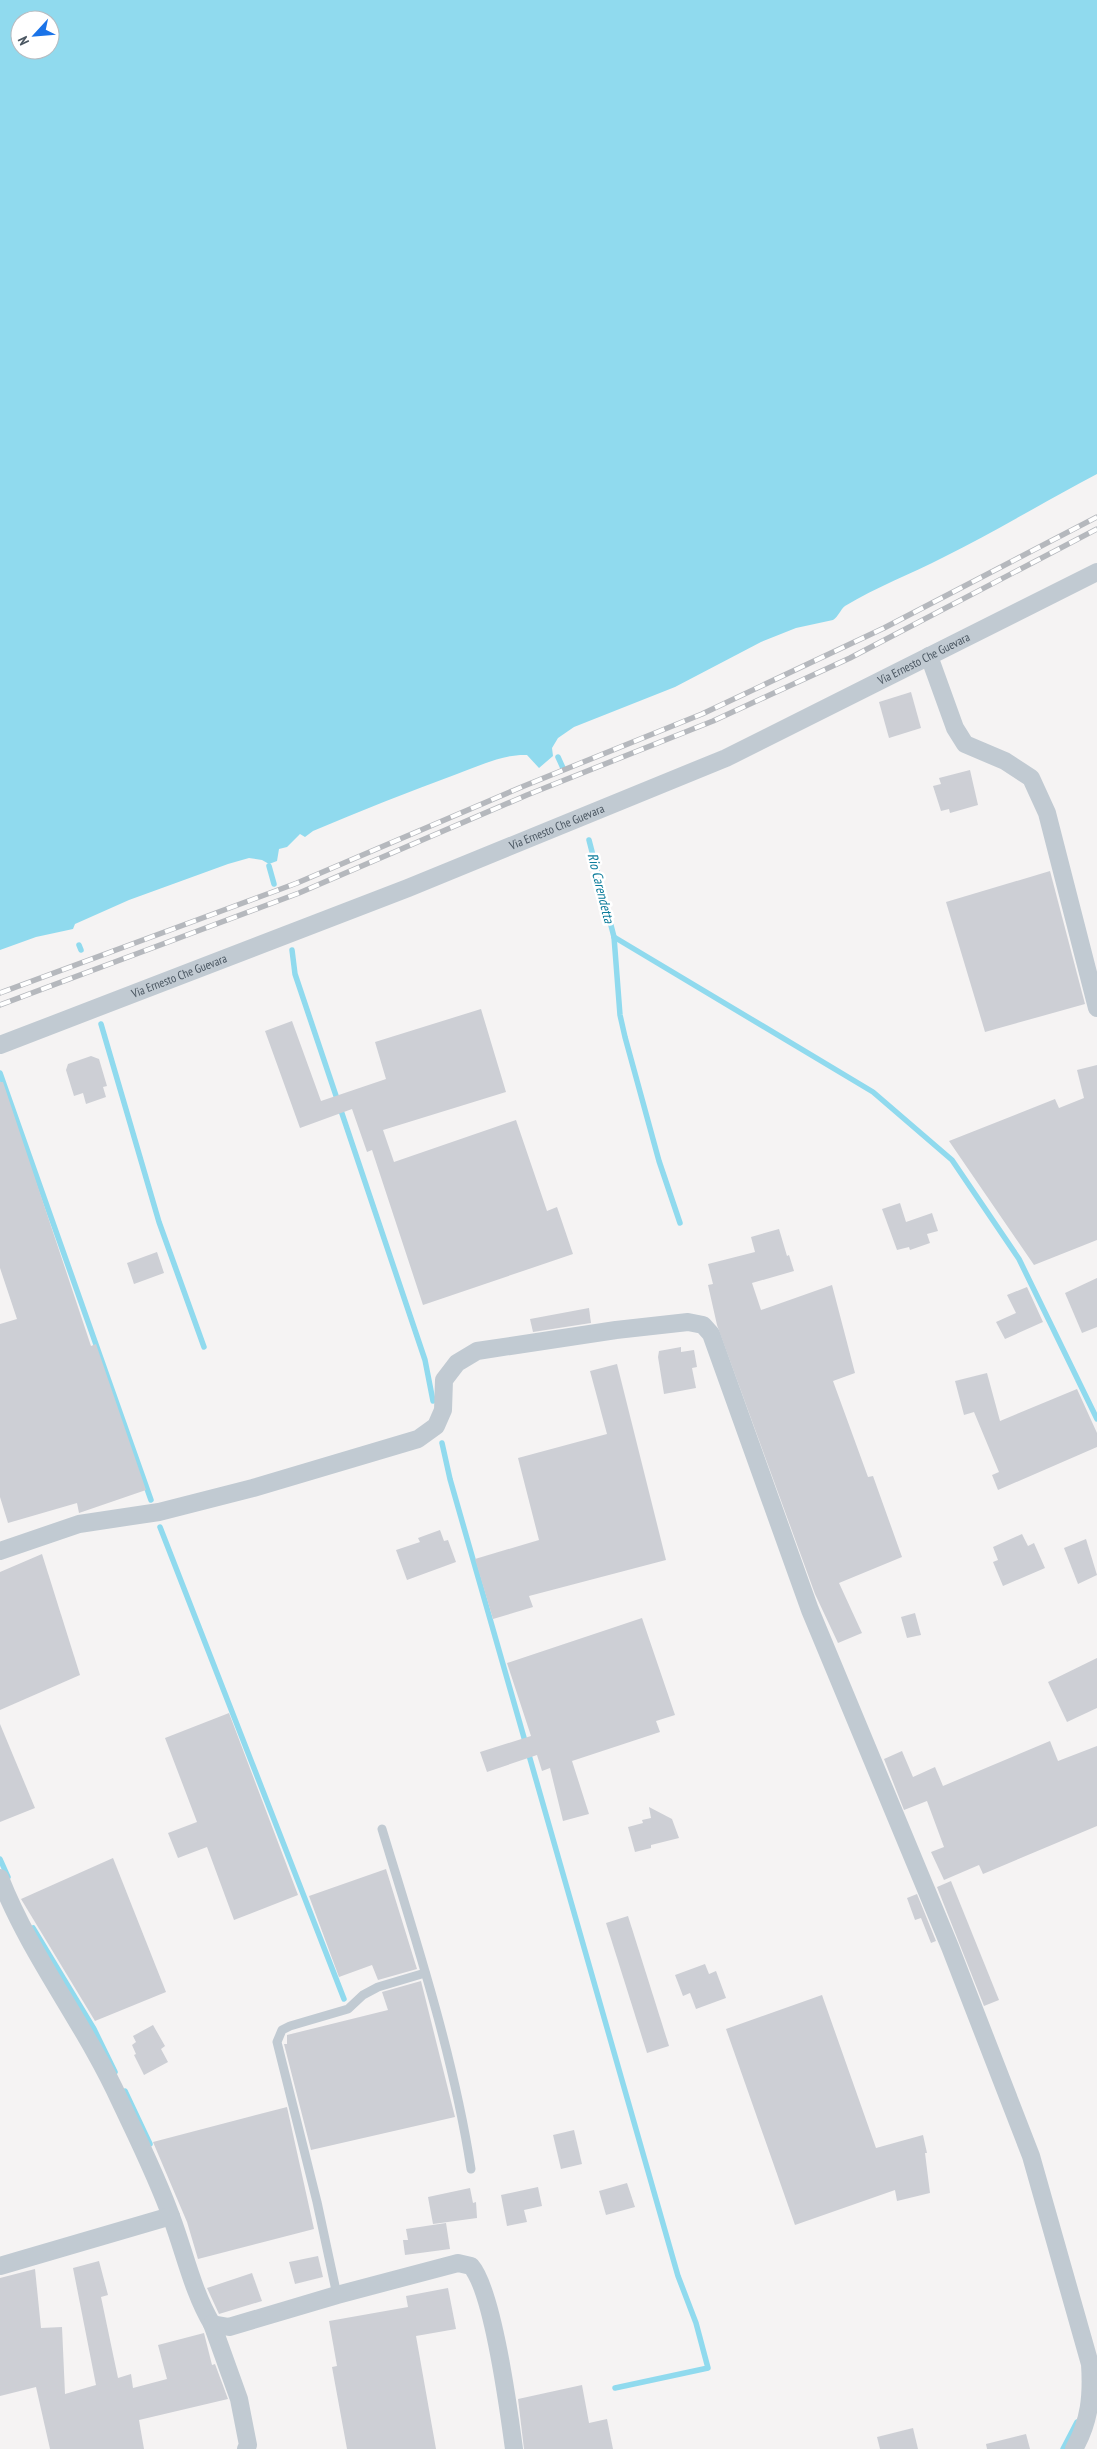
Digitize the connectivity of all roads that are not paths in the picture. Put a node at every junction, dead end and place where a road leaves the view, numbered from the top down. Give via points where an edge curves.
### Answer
1 (1097, 572) edge
2 (929, 656) junction
3 (1097, 1008) edge
4 (0, 1045) edge
5 (0, 1551) edge
6 (382, 1829) dead end
7 (0, 1878) edge
8 (425, 1973) junction
9 (472, 2169) dead end
10 (171, 2216) junction
11 (0, 2266) edge
12 (337, 2295) junction
13 (212, 2324) junction
14 (246, 2449) edge
15 (514, 2449) edge
16 (1074, 2449) edge

1 - 2 street, Via Ernesto Che Guevara
2 - 3 street via 955,728 965,744 1006,761 1031,778 1047,813
2 - 4 street, Via Ernesto Che Guevara via 726,758 408,888
5 - 16 street via 79,1524 159,1512 418,1439 436,1426 443,1410 444,1380 457,1362 477,1351 652,1326 688,1322 703,1325 711,1334 810,1610 950,1947 1031,2156 1090,2364 1090,2412
6 - 8 lane
7 - 10 street via 32,1946 95,2049
8 - 9 lane via 459,2100
8 - 12 lane via 378,1987 363,1995 348,2010 290,2026 282,2030 277,2042 318,2202
10 - 11 street
10 - 13 street via 200,2304
12 - 13 street via 229,2327
12 - 15 street via 458,2263 470,2266 478,2278 488,2311
13 - 14 street via 239,2399 248,2444

